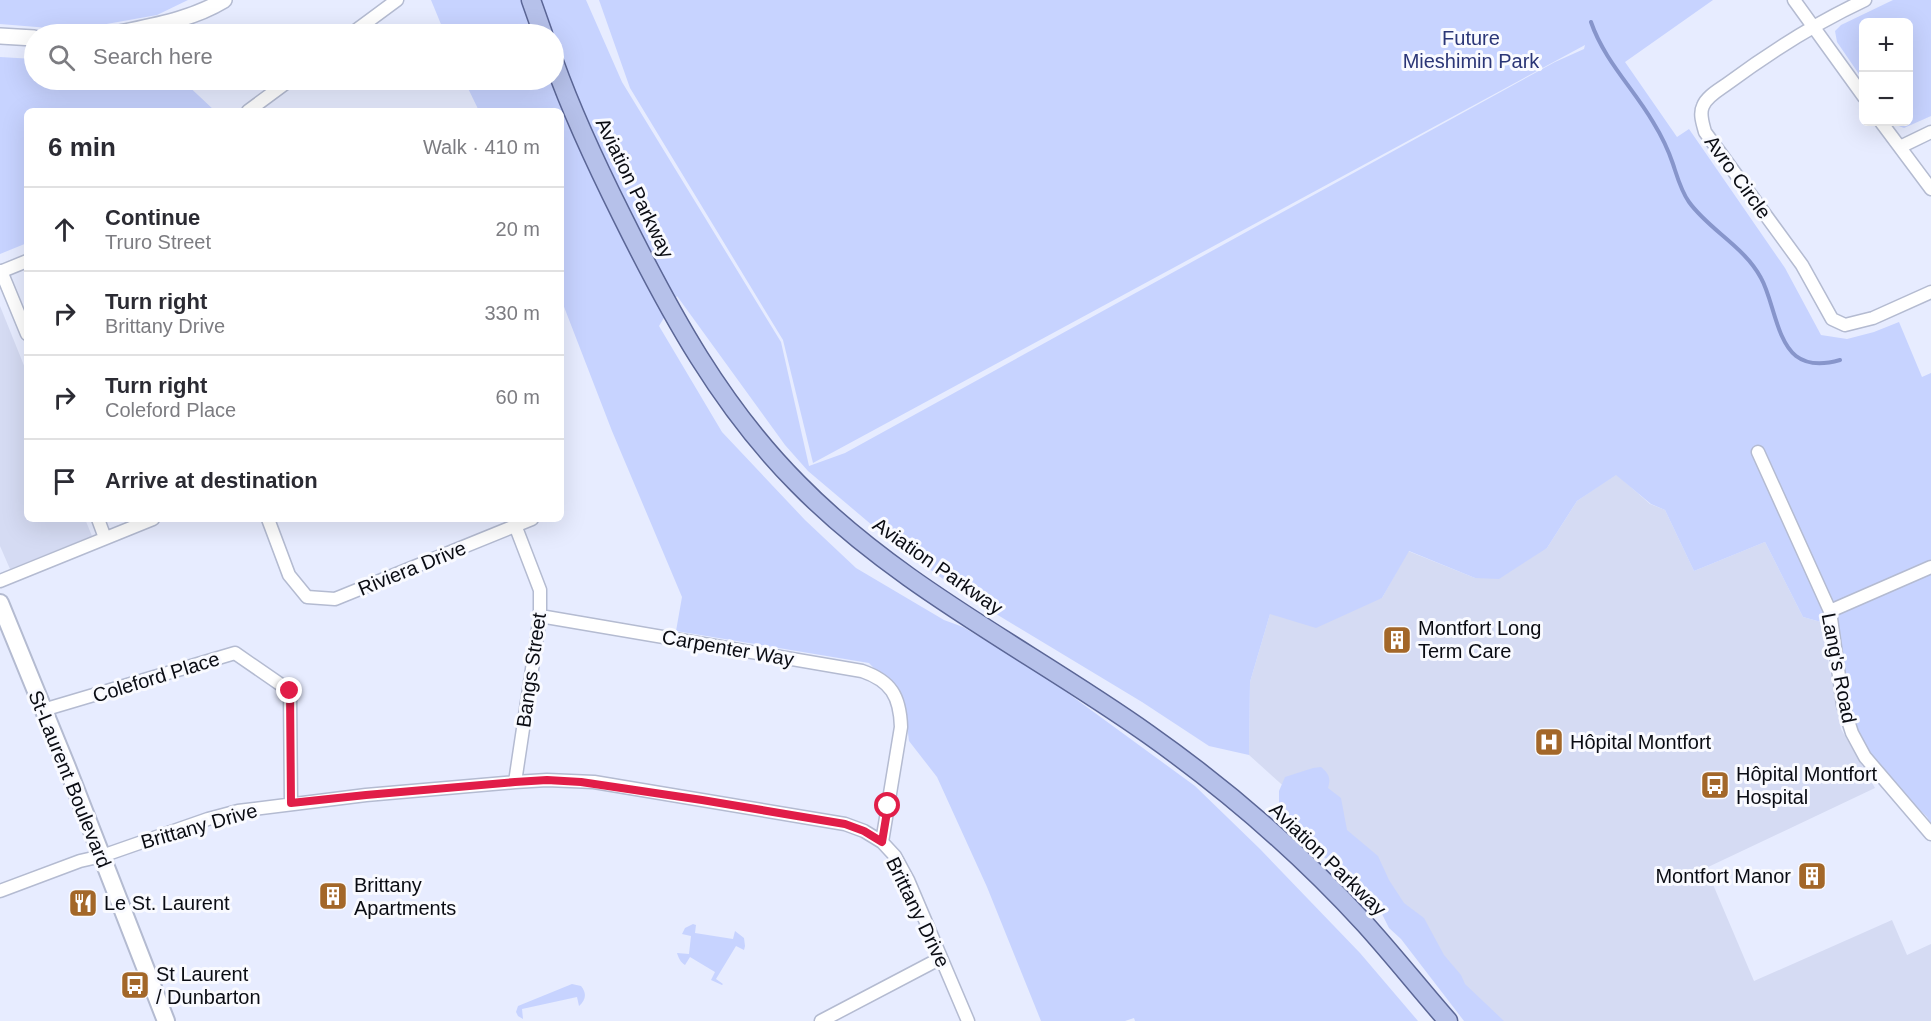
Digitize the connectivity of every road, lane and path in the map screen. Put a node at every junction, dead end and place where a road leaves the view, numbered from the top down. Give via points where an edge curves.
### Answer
1 (224, 0) edge
2 (397, 0) edge
3 (531, 0) edge
4 (1794, 0) edge
5 (1864, 0) edge
6 (157, 24) edge
7 (365, 24) edge
8 (539, 24) edge
9 (1812, 27) junction
10 (0, 36) edge
11 (24, 38) edge
12 (564, 87) edge
13 (277, 90) edge
14 (1859, 92) edge
15 (252, 108) edge
16 (1884, 126) edge
17 (1931, 132) edge
18 (1900, 147) junction
19 (1931, 189) edge
20 (24, 262) edge
21 (1, 271) edge
22 (1931, 292) edge
23 (24, 327) edge
24 (1758, 452) dead end
25 (99, 522) edge
26 (145, 522) edge
27 (269, 522) edge
28 (524, 522) edge
29 (515, 525) junction
30 (105, 538) junction
31 (1931, 567) edge
32 (0, 581) edge
33 (0, 603) edge
34 (1830, 611) junction
35 (540, 616) junction
36 (43, 710) junction
37 (515, 782) junction
38 (291, 803) junction
39 (1931, 834) edge
40 (882, 842) junction
41 (102, 856) junction
42 (0, 891) edge
43 (941, 958) junction
44 (1426, 996) junction
45 (166, 1021) edge
46 (821, 1021) edge
47 (968, 1021) edge
48 (1442, 1021) edge
49 (1448, 1021) edge

1 - 6 street via 207,10
2 - 7 street
3 - 8 main road
4 - 9 street
5 - 9 street, Avro Circle
9 - 14 street
9 - 22 street, Avro Circle via 1710,97 1702,106 1705,132 1802,265 1838,323 1845,326 1873,318
10 - 11 street
12 - 44 main road, Aviation Parkway via 595,161 674,317 723,395 777,462 842,526 899,570 1106,705 1224,792 1330,888
13 - 15 street
16 - 18 street
17 - 18 street
18 - 19 street
20 - 21 street
21 - 23 street
24 - 34 street, Lang's Road
25 - 30 street
26 - 30 street
27 - 29 street, Riviera Drive via 289,574 308,597 335,599
28 - 29 street, Riviera Drive
29 - 35 street, Bangs Street via 540,590
30 - 32 street
31 - 34 street
33 - 36 main road, St-Laurent Boulevard
34 - 39 street, Lang's Road via 1843,705 1852,733 1865,757
35 - 37 street, Bangs Street
35 - 40 street, Carpenter Way via 874,675 896,696 901,727
36 - 38 street, Coleford Place via 235,653 290,691
36 - 41 main road, St-Laurent Boulevard
37 - 38 street, Brittany Drive
37 - 40 street, Brittany Drive via 594,782 738,805 855,826
38 - 41 street, Brittany Drive via 208,819
40 - 43 street, Brittany Drive via 908,880
41 - 42 street, Brittany Drive
41 - 45 main road, St-Laurent Boulevard
43 - 46 street
43 - 47 street, Brittany Drive
44 - 48 main road, Aviation Parkway
44 - 49 main road, Aviation Parkway

